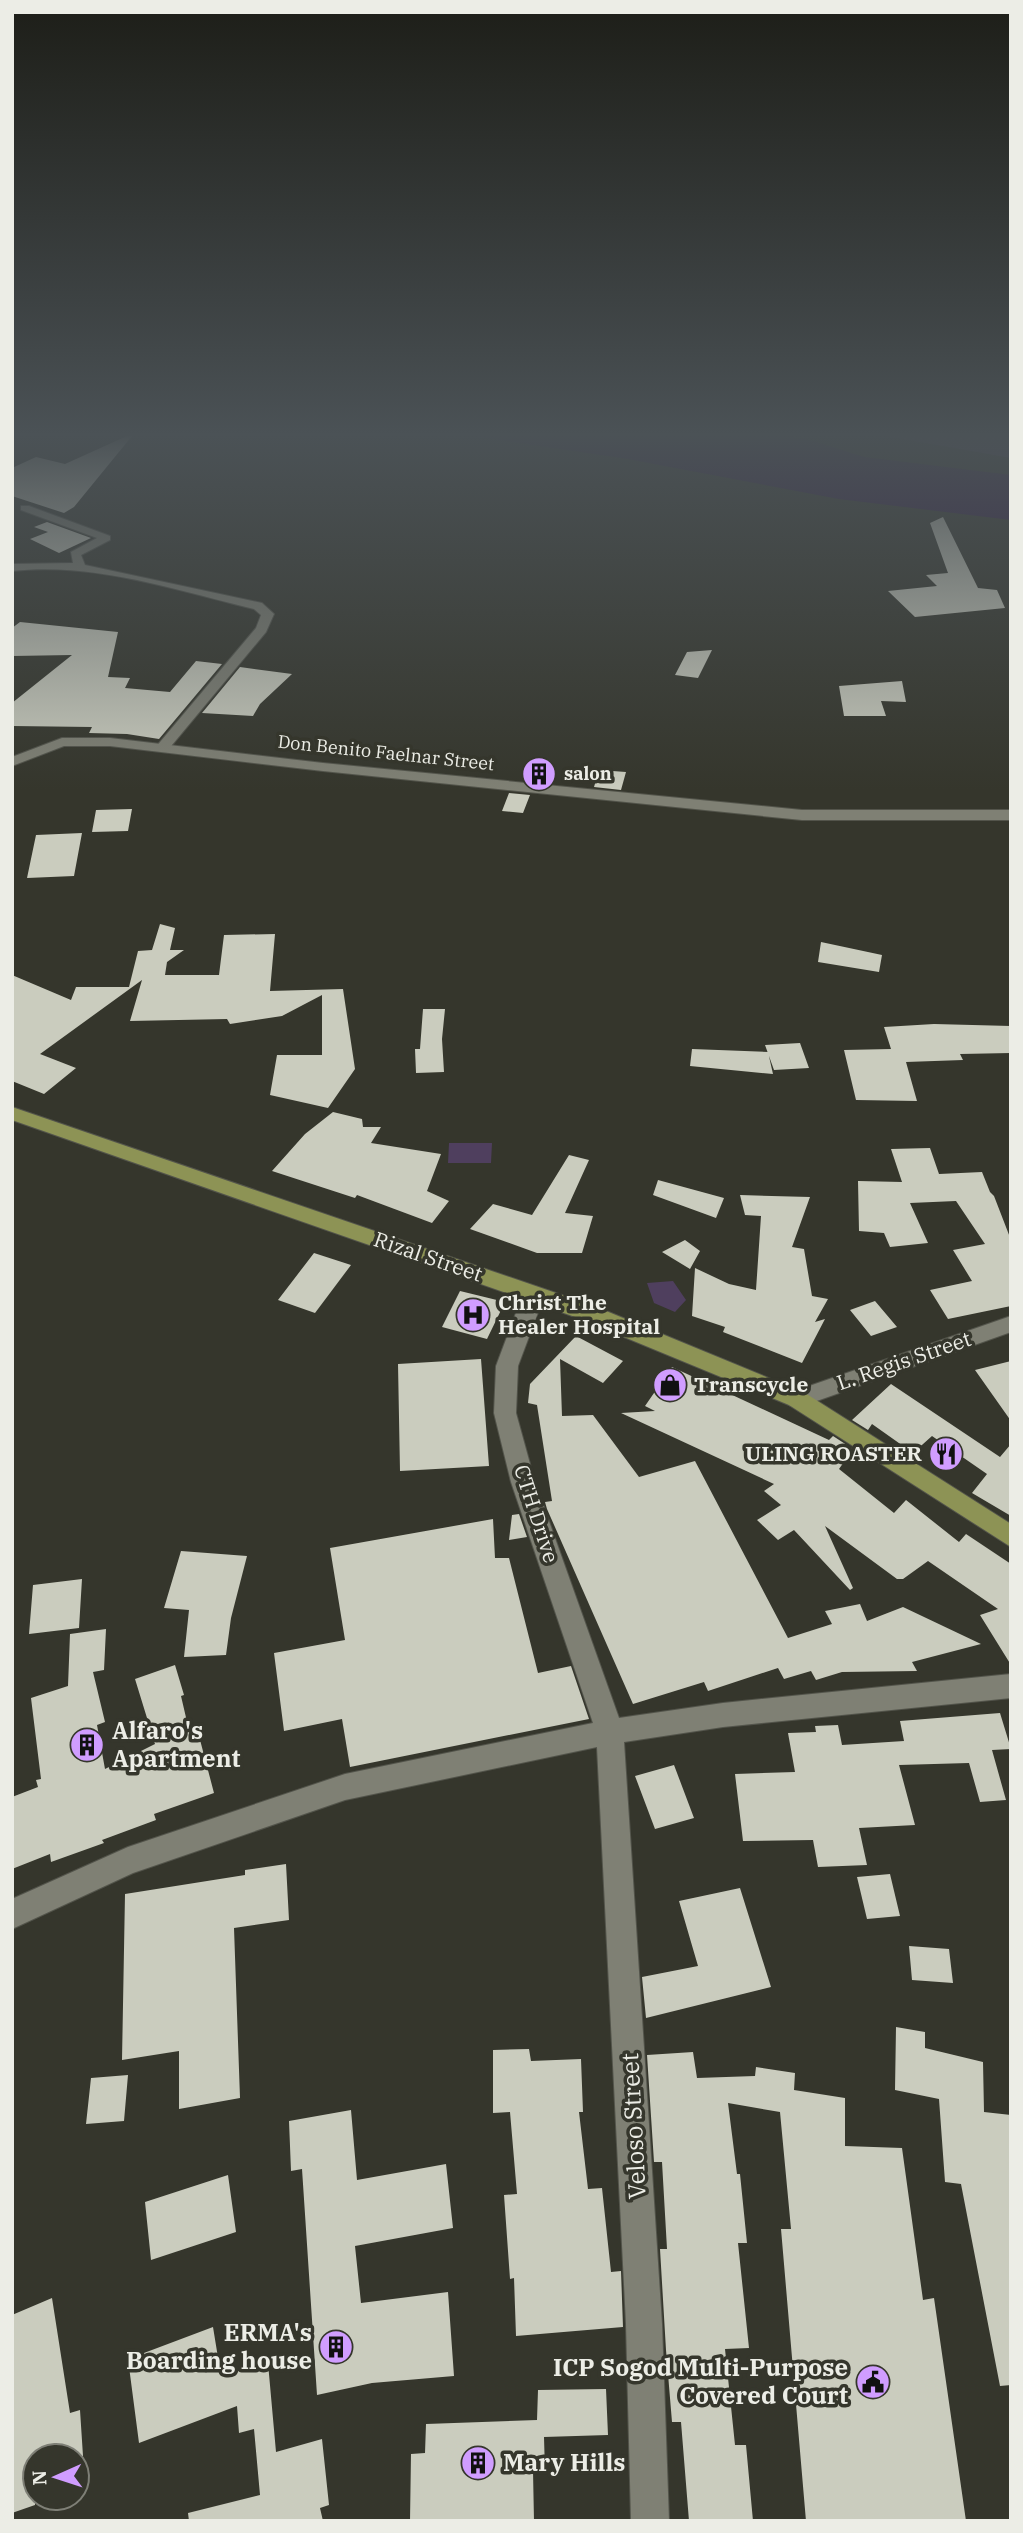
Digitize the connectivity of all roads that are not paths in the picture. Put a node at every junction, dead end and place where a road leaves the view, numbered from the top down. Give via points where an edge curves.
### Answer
1 (75, 554) edge
2 (80, 567) junction
3 (12, 568) edge
4 (162, 748) junction
5 (12, 762) edge
6 (1011, 815) edge
7 (12, 1113) edge
8 (534, 1294) junction
9 (1011, 1324) edge
10 (797, 1399) junction
11 (1011, 1537) edge
12 (1011, 1686) edge
13 (610, 1732) junction
14 (12, 1914) edge
15 (650, 2521) edge

1 - 2 street
2 - 3 street
2 - 4 street via 258,606 268,614 262,629
4 - 5 street, Don Benito Faelnar Street via 62,742
4 - 6 street, Don Benito Faelnar Street via 802,815
7 - 8 main road, Rizal Street
8 - 10 main road, Rizal Street
8 - 13 street, CTH Drive via 507,1366 505,1413 523,1482
9 - 10 street, L. Regis Street
10 - 11 main road, Rizal Street
12 - 13 street via 723,1715
13 - 14 street via 345,1787 128,1861
13 - 15 street, Veloso Street via 632,2087

